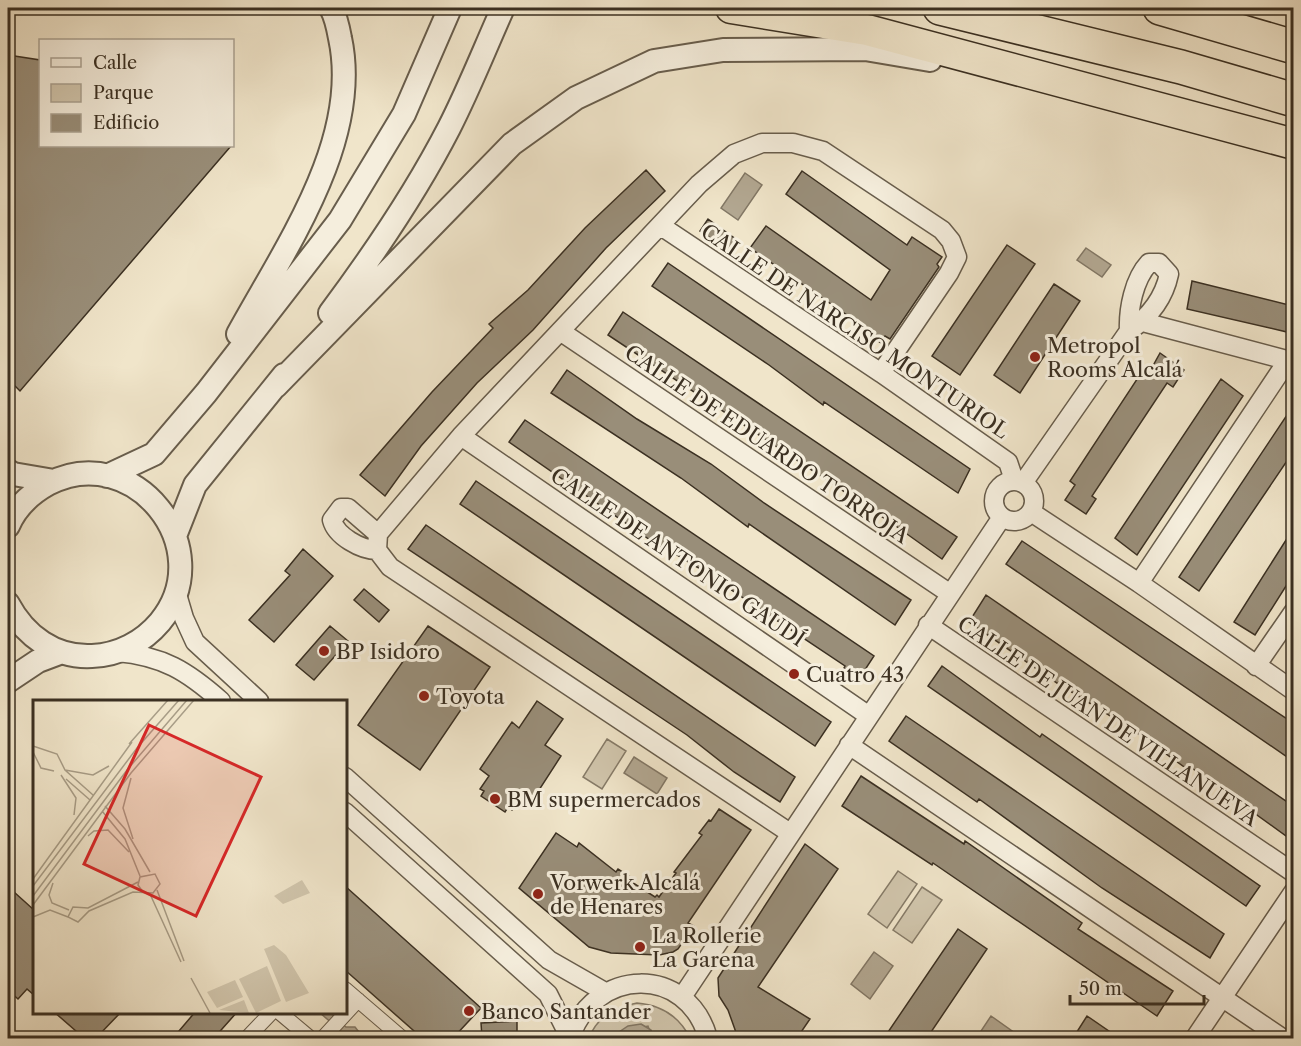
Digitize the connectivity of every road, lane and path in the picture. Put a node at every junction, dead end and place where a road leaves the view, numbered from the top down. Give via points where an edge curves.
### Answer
1 (331, 8) edge
2 (450, 8) edge
3 (503, 8) edge
4 (731, 8) edge
5 (940, 8) edge
6 (1160, 8) edge
7 (1293, 47) edge
8 (1181, 67) junction
9 (1062, 82) junction
10 (1293, 100) edge
11 (1293, 118) edge
12 (1293, 144) edge
13 (661, 226) junction
14 (560, 331) junction
15 (1291, 361) edge
16 (881, 373) junction
17 (276, 386) junction
18 (206, 393) junction
19 (461, 436) junction
20 (8, 471) edge
21 (107, 476) junction
22 (54, 481) junction
23 (1019, 481) junction
24 (1030, 512) junction
25 (1002, 517) junction
26 (8, 526) edge
27 (175, 536) junction
28 (1139, 583) junction
29 (176, 591) junction
30 (949, 593) junction
31 (8, 604) edge
32 (1293, 611) edge
33 (928, 625) junction
34 (62, 652) junction
35 (117, 652) junction
36 (1256, 666) junction
37 (8, 681) edge
38 (1293, 691) edge
39 (220, 700) edge
40 (258, 700) edge
41 (869, 716) junction
42 (849, 745) junction
43 (346, 778) edge
44 (346, 813) edge
45 (790, 833) junction
46 (1293, 873) edge
47 (1293, 891) edge
48 (346, 990) edge
49 (605, 992) junction
50 (682, 998) junction
51 (1222, 999) junction
52 (358, 1000) junction
53 (270, 1013) edge
54 (281, 1013) edge
55 (247, 1038) edge
56 (310, 1038) edge
57 (323, 1038) edge
58 (399, 1038) edge
59 (570, 1038) edge
60 (708, 1038) edge
61 (1195, 1038) edge
62 (1282, 1038) edge

1 - 18 street via 345,60 341,119 311,201
2 - 18 street via 404,114 340,220
3 - 17 street via 450,127 415,189 379,247
4 - 9 highway via 867,30
5 - 8 highway
6 - 7 highway
8 - 10 highway
8 - 11 highway
9 - 12 highway
9 - 17 street via 865,48 723,50 654,61 576,98 512,144
13 - 14 street
13 - 16 street, CALLE DE NARCISO MONTURIOL
13 - 16 street via 699,184 734,154 762,143 793,143 823,151 942,230 957,257
14 - 19 street
14 - 30 street, CALLE DE EDUARDO TORROJA
15 - 23 street via 1136,327
15 - 28 street
16 - 23 street, CALLE DE NARCISO MONTURIOL via 1008,462
17 - 27 street via 195,485
18 - 21 street via 154,454
19 - 41 street, CALLE DE ANTONIO GAUDÍ
19 - 45 street via 378,542 390,567
20 - 22 street
21 - 22 street via 82,474
21 - 27 street via 149,497
22 - 26 street via 28,498
23 - 24 street via 1031,491 1034,502
23 - 25 street via 1002,484 996,491 993,501
24 - 25 street via 1011,521
24 - 28 street
25 - 30 street
27 - 29 street via 180,564
28 - 36 street
29 - 35 street via 154,629
29 - 40 street via 195,642
30 - 33 street
31 - 34 street via 30,634
32 - 36 street
33 - 41 street
33 - 46 street, CALLE DE JUAN DE VILLANUEVA
34 - 35 street via 90,656
34 - 37 street via 38,661
35 - 39 street via 147,655 174,665
36 - 38 street
41 - 42 street
42 - 45 street
42 - 51 street
43 - 49 street via 549,960
44 - 59 street via 548,994
45 - 50 street
47 - 51 street
48 - 52 street
49 - 50 street via 644,983
49 - 59 street via 583,1011
50 - 60 street via 696,1011
51 - 61 street
51 - 62 street
52 - 57 street
52 - 58 street
53 - 55 street
54 - 56 street

